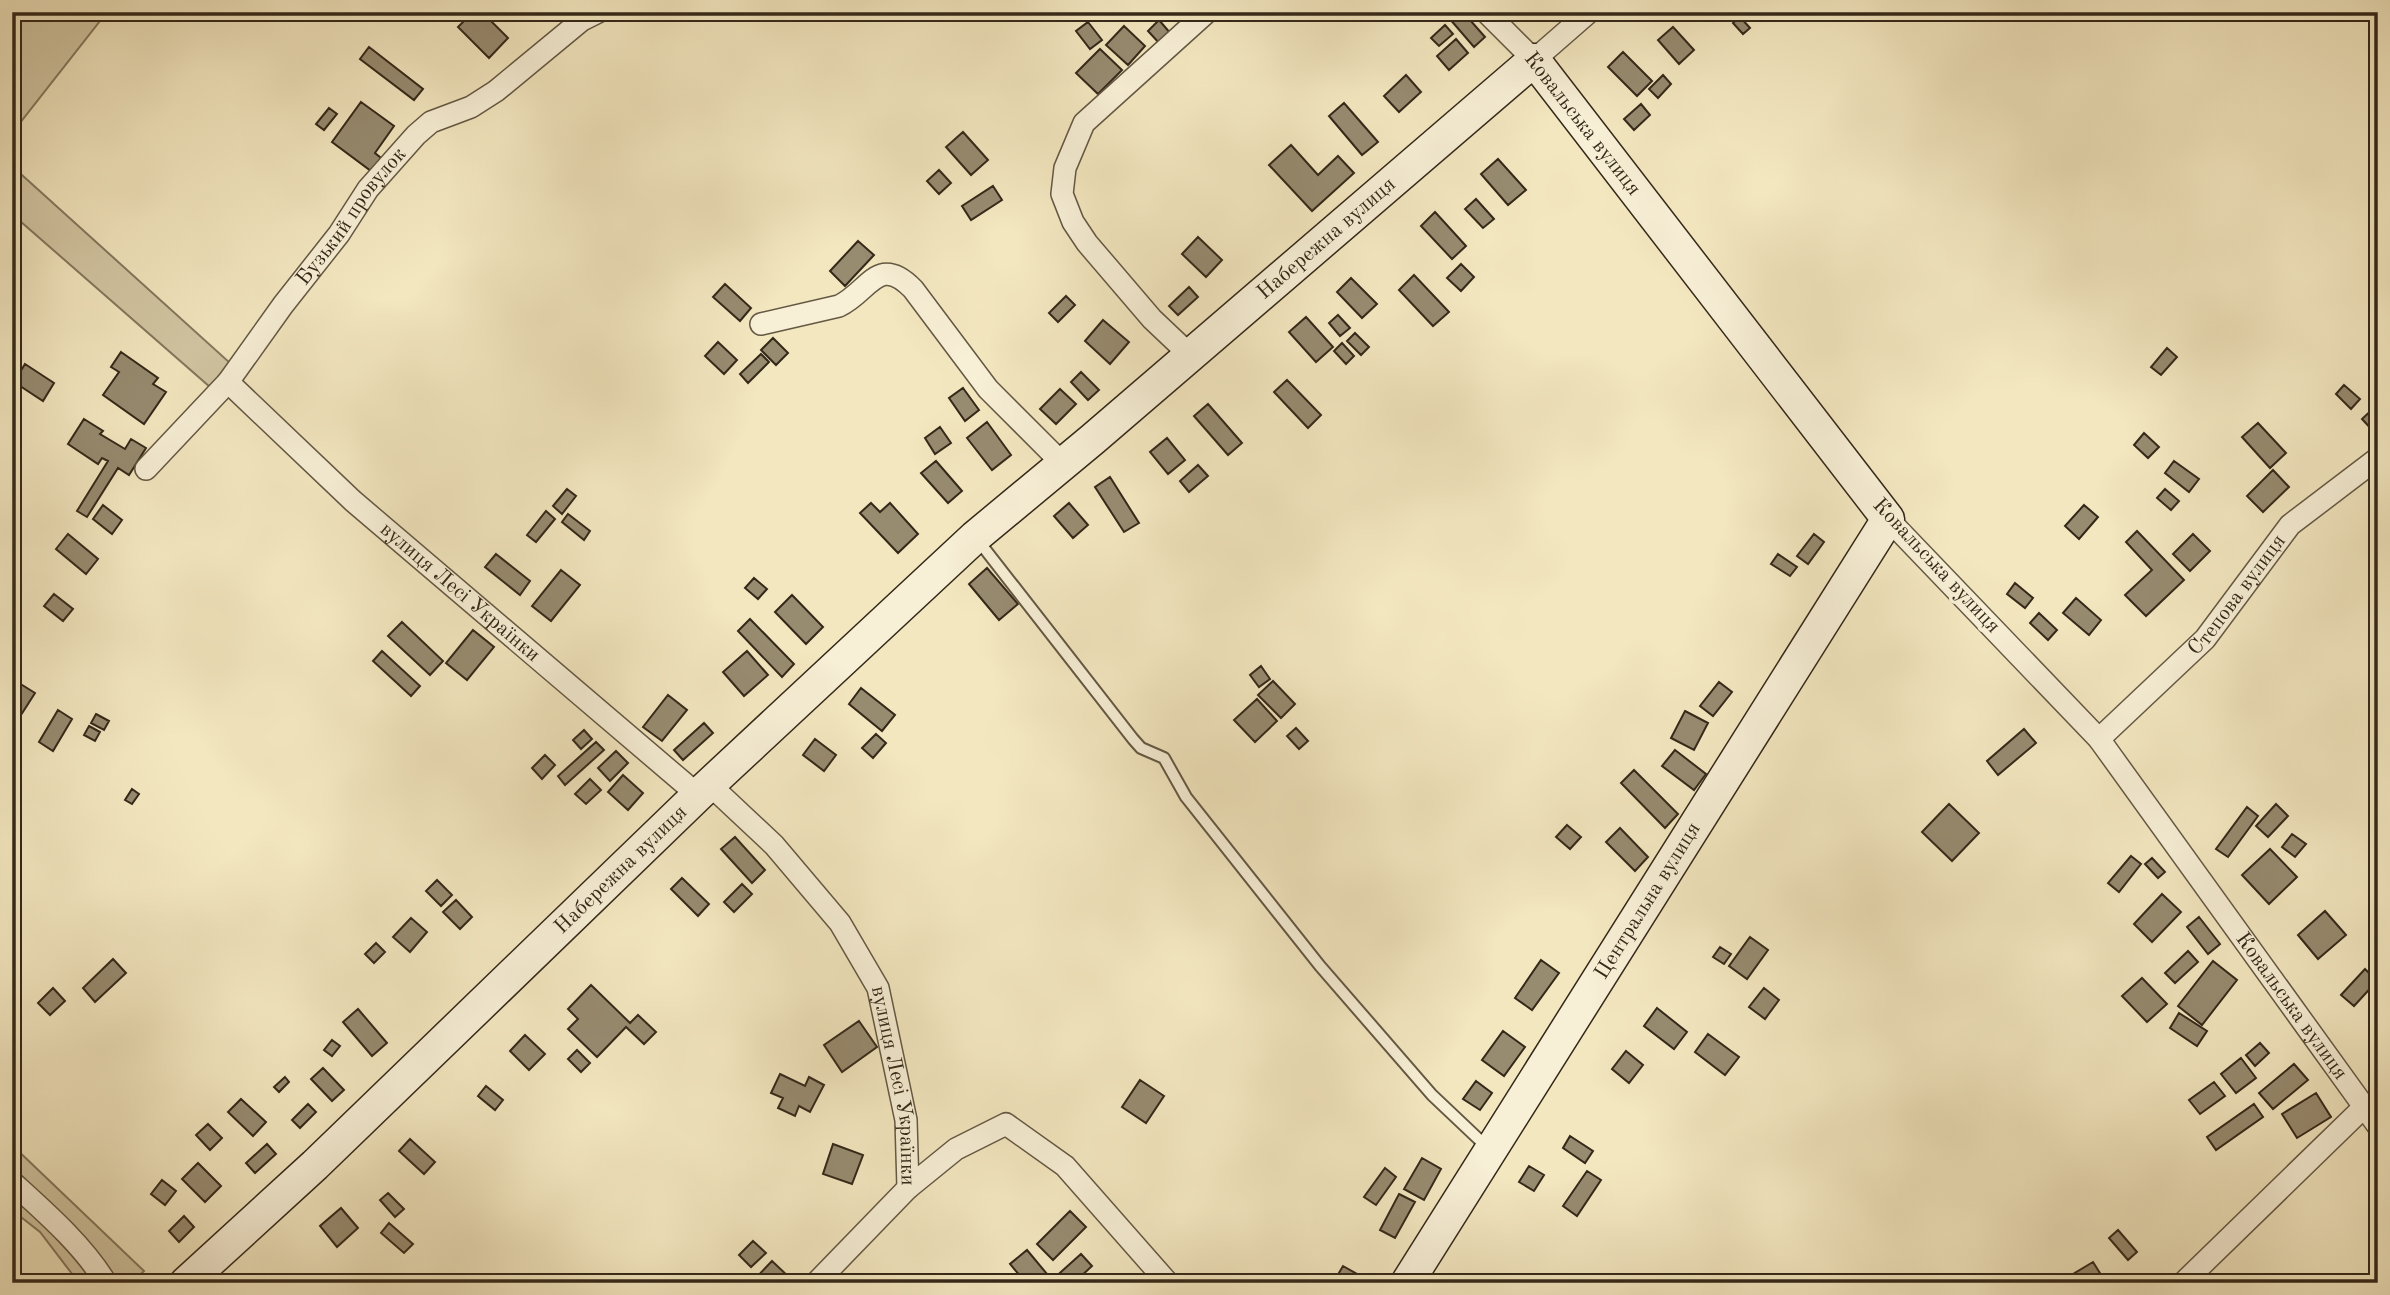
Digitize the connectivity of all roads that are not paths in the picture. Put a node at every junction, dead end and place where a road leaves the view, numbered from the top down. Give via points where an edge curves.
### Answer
1 (598, 12) edge
2 (1207, 12) edge
3 (1486, 12) edge
4 (1589, 12) edge
5 (1534, 60) junction
6 (761, 324) dead end
7 (1190, 355) junction
8 (228, 382) junction
9 (2378, 458) edge
10 (1063, 464) junction
11 (146, 470) dead end
12 (1888, 519) junction
13 (975, 537) junction
14 (2099, 739) junction
15 (704, 790) junction
16 (2364, 1107) junction
17 (2378, 1126) edge
18 (1491, 1150) junction
19 (12, 1182) edge
20 (908, 1188) junction
21 (106, 1283) edge
22 (186, 1283) edge
23 (816, 1283) edge
24 (1168, 1283) edge
25 (1407, 1283) edge
26 (2183, 1283) edge

1 - 8 street, Бузький провулок via 496,91 471,107 431,122 416,135 368,189
2 - 7 street via 1084,123 1065,168 1062,194 1087,243
3 - 5 street, Ковальська вулиця
4 - 5 street, Набережна вулиця
5 - 7 street, Набережна вулиця
5 - 12 street, Ковальська вулиця
6 - 10 street via 839,306 870,279 883,274 902,277 988,389
7 - 10 street, Набережна вулиця
8 - 11 street, Бузький провулок
8 - 15 street, вулиця Лесі Українки via 353,501
9 - 14 street, Степова вулиця via 2290,525 2205,639
10 - 13 street, Набережна вулиця
12 - 14 street, Ковальська вулиця
12 - 18 street, Центральна вулиця
13 - 15 street, Набережна вулиця
13 - 18 lane via 1141,748 1164,758 1186,797 1320,966 1432,1095
14 - 16 street, Ковальська вулиця
15 - 20 street, вулиця Лесі Українки via 774,845 840,923 878,988 906,1120
15 - 22 street, Набережна вулиця
16 - 17 street, Ковальська вулиця
16 - 26 street
18 - 25 street, Центральна вулиця
19 - 21 street via 76,1245
20 - 23 street
20 - 24 street, вулиця Лесі Українки via 956,1149 1006,1124 1065,1166

